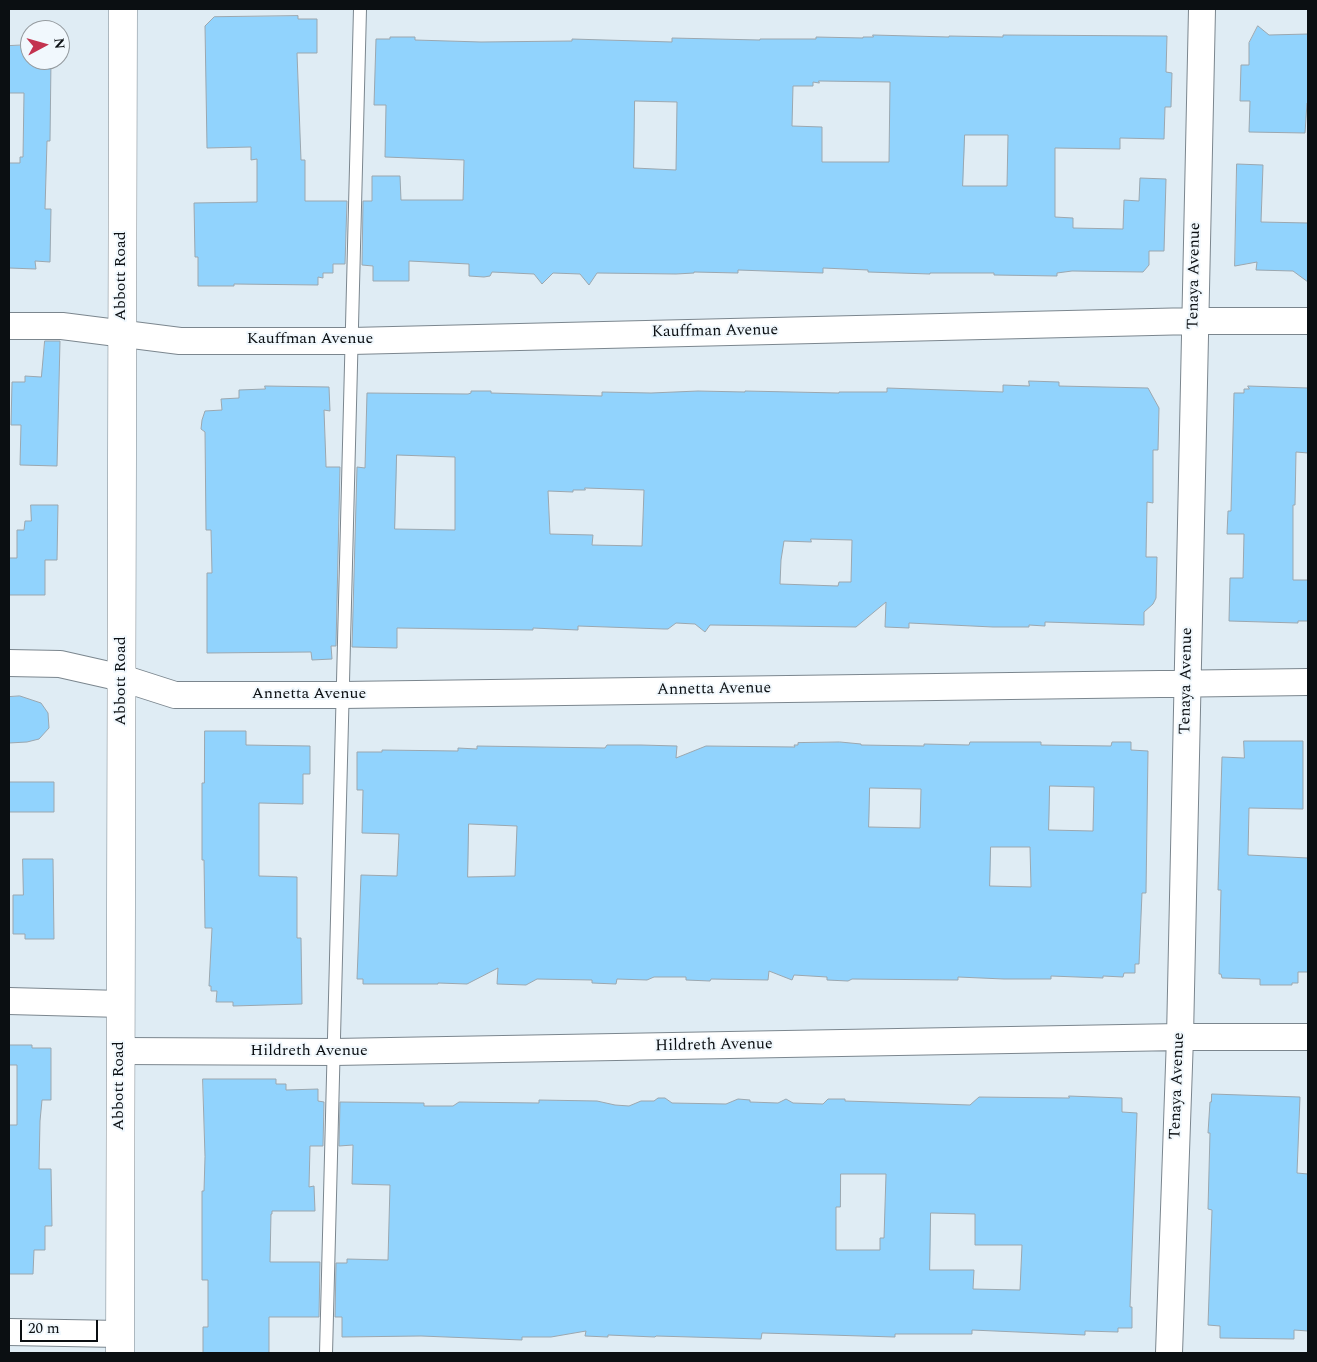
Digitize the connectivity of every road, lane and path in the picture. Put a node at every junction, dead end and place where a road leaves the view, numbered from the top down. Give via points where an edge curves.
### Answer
1 (123, 9) edge
2 (360, 9) edge
3 (1202, 9) edge
4 (1194, 321) junction
5 (1308, 321) edge
6 (9, 326) edge
7 (122, 334) junction
8 (351, 341) junction
9 (9, 663) edge
10 (122, 678) junction
11 (1187, 682) junction
12 (1308, 682) edge
13 (342, 695) junction
14 (9, 1001) edge
15 (121, 1004) junction
16 (1308, 1037) edge
17 (1180, 1038) junction
18 (121, 1051) junction
19 (334, 1052) junction
20 (9, 1332) edge
21 (120, 1344) edge
22 (326, 1353) edge
23 (1169, 1353) edge

1 - 7 street, Abbott Road
2 - 8 lane
3 - 4 street, Tenaya Avenue
4 - 5 street, Kauffman Avenue
4 - 8 street, Kauffman Avenue
4 - 11 street, Tenaya Avenue
6 - 7 street, Kauffman Avenue via 62,326
7 - 8 street, Kauffman Avenue via 180,340
7 - 10 street, Abbott Road
8 - 13 lane
9 - 10 street, Annetta Avenue via 60,664
10 - 13 street, Annetta Avenue via 175,695
10 - 15 street, Abbott Road
11 - 12 street, Annetta Avenue
11 - 13 street, Annetta Avenue
11 - 17 street, Tenaya Avenue
13 - 19 lane
14 - 15 street
15 - 18 street, Abbott Road
16 - 17 street, Hildreth Avenue
17 - 19 street, Hildreth Avenue
17 - 23 street, Tenaya Avenue
18 - 19 street, Hildreth Avenue
18 - 21 street, Abbott Road
19 - 22 lane
20 - 21 street

